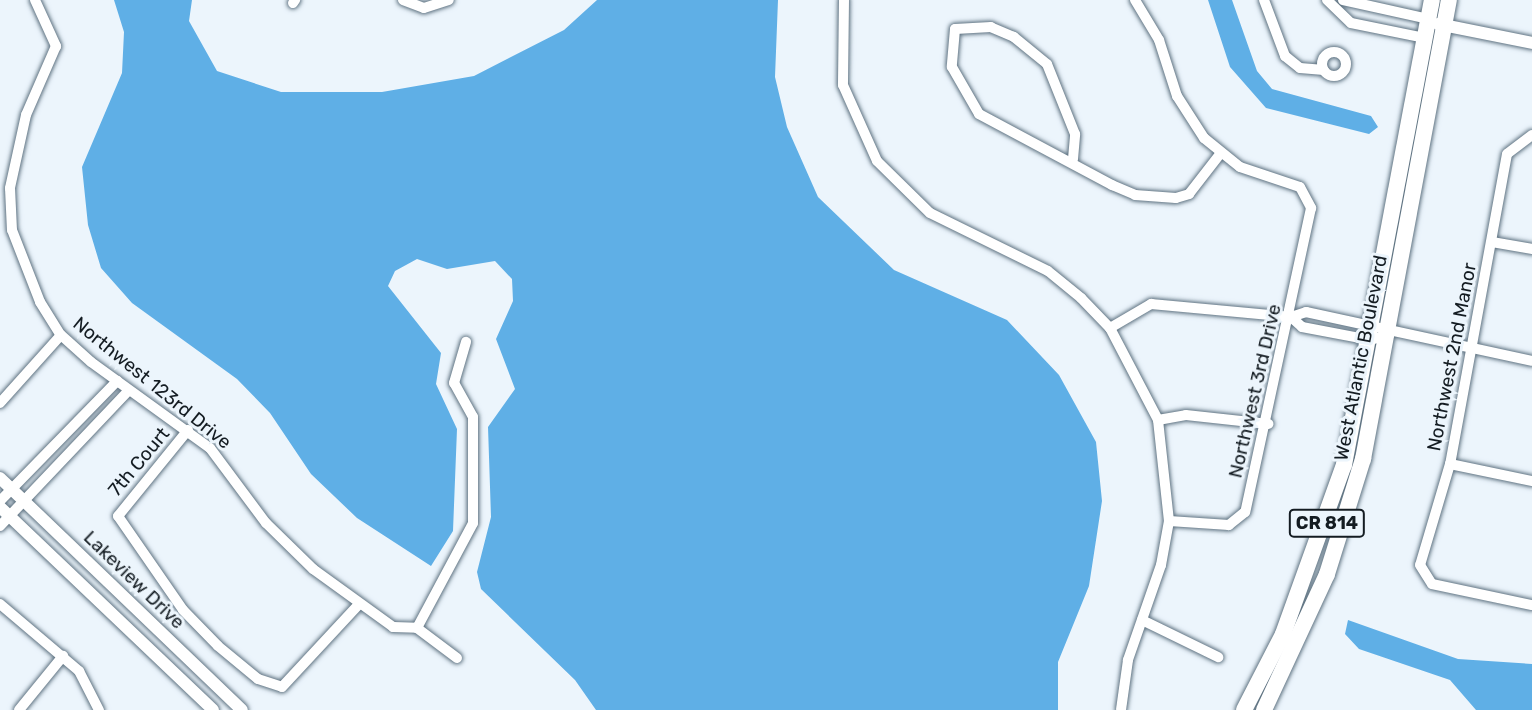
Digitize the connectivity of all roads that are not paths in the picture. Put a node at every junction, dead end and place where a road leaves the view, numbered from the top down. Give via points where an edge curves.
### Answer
1 (35, 0) edge
2 (403, 0) edge
3 (449, 0) edge
4 (844, 0) edge
5 (1135, 0) edge
6 (1264, 0) edge
7 (1327, 0) edge
8 (1343, 0) edge
9 (1432, 0) edge
10 (1449, 0) edge
11 (1428, 19) junction
12 (1444, 27) junction
13 (1425, 38) junction
14 (1532, 43) edge
15 (1324, 70) dead end
16 (1532, 135) edge
17 (1220, 154) junction
18 (1073, 159) junction
19 (1492, 242) junction
20 (1532, 249) edge
21 (1291, 317) junction
22 (1110, 328) junction
23 (1372, 332) junction
24 (61, 335) junction
25 (1389, 335) junction
26 (466, 342) dead end
27 (1471, 350) junction
28 (1532, 361) edge
29 (117, 381) junction
30 (129, 390) junction
31 (0, 403) edge
32 (1158, 420) junction
33 (1269, 424) junction
34 (188, 430) junction
35 (1450, 464) junction
36 (0, 478) edge
37 (1532, 481) edge
38 (11, 489) junction
39 (0, 500) edge
40 (24, 501) junction
41 (5, 511) edge
42 (1169, 521) junction
43 (0, 526) edge
44 (0, 604) edge
45 (359, 604) junction
46 (1532, 606) edge
47 (1142, 620) junction
48 (417, 628) junction
49 (63, 656) junction
50 (1218, 657) dead end
51 (457, 658) dead end
52 (212, 681) junction
53 (197, 695) junction
54 (99, 709) edge
55 (19, 710) edge
56 (213, 710) edge
57 (242, 710) edge
58 (1121, 710) edge
59 (1244, 710) edge
60 (1264, 710) edge

1 - 24 street, Northwest 123rd Drive via 56,46 14,154 12,230 23,267
2 - 3 street via 424,8
4 - 22 street via 839,45 843,85 877,161 930,213 1048,271
5 - 17 street via 1159,40 1189,118
6 - 15 street via 1285,56 1300,68
7 - 13 street via 1351,23
8 - 11 street
9 - 11 main road, West Atlantic Boulevard / CR 814
10 - 12 main road, West Atlantic Boulevard / CR 814
11 - 12 street
11 - 13 main road, West Atlantic Boulevard / CR 814
12 - 13 street
12 - 14 street
12 - 25 main road, West Atlantic Boulevard / CR 814
13 - 23 main road, West Atlantic Boulevard / CR 814
16 - 19 street, Northwest 2nd Manor via 1515,143 1507,155
17 - 18 street via 1189,194 1176,198 1135,195
17 - 21 street, Northwest 3rd Drive via 1309,196
18 - 18 street via 1074,134 1047,64 991,27 955,29 952,67 979,114
19 - 20 street
19 - 27 street, Northwest 2nd Manor
21 - 22 street via 1151,304
21 - 23 street via 1306,312
21 - 33 street, Northwest 3rd Drive
22 - 32 street
23 - 25 street
23 - 59 main road, West Atlantic Boulevard / CR 814 via 1330,514 1283,634
24 - 29 street, Northwest 123rd Drive
24 - 31 street
25 - 27 street
25 - 60 main road, West Atlantic Boulevard / CR 814 via 1347,519 1305,629
26 - 48 street via 454,383 473,417 474,523
27 - 28 street
27 - 35 street, Northwest 2nd Manor
29 - 30 street, Northwest 123rd Drive
29 - 38 street
30 - 34 street, Northwest 123rd Drive
30 - 40 street
32 - 33 street via 1186,415
32 - 42 street
33 - 42 street, Northwest 3rd Drive via 1239,522
34 - 45 street, Northwest 123rd Drive via 230,470 289,549
34 - 45 street, 7th Court via 118,516 183,610 271,686 293,680
35 - 37 street
35 - 46 street, Northwest 2nd Manor via 1420,565 1424,577 1474,595
36 - 38 street, Lakeview Drive
38 - 39 street
38 - 40 street, Lakeview Drive
40 - 41 street
40 - 52 street, Lakeview Drive
41 - 43 street
41 - 53 street, Lakeview Drive
42 - 47 street
44 - 49 street
45 - 48 street, Northwest 123rd Drive via 393,627
47 - 50 street
47 - 58 street via 1128,660
48 - 51 street, Northwest 123rd Drive
49 - 54 street via 89,684
49 - 55 street
52 - 53 street
52 - 57 street, Lakeview Drive
53 - 56 street, Lakeview Drive

